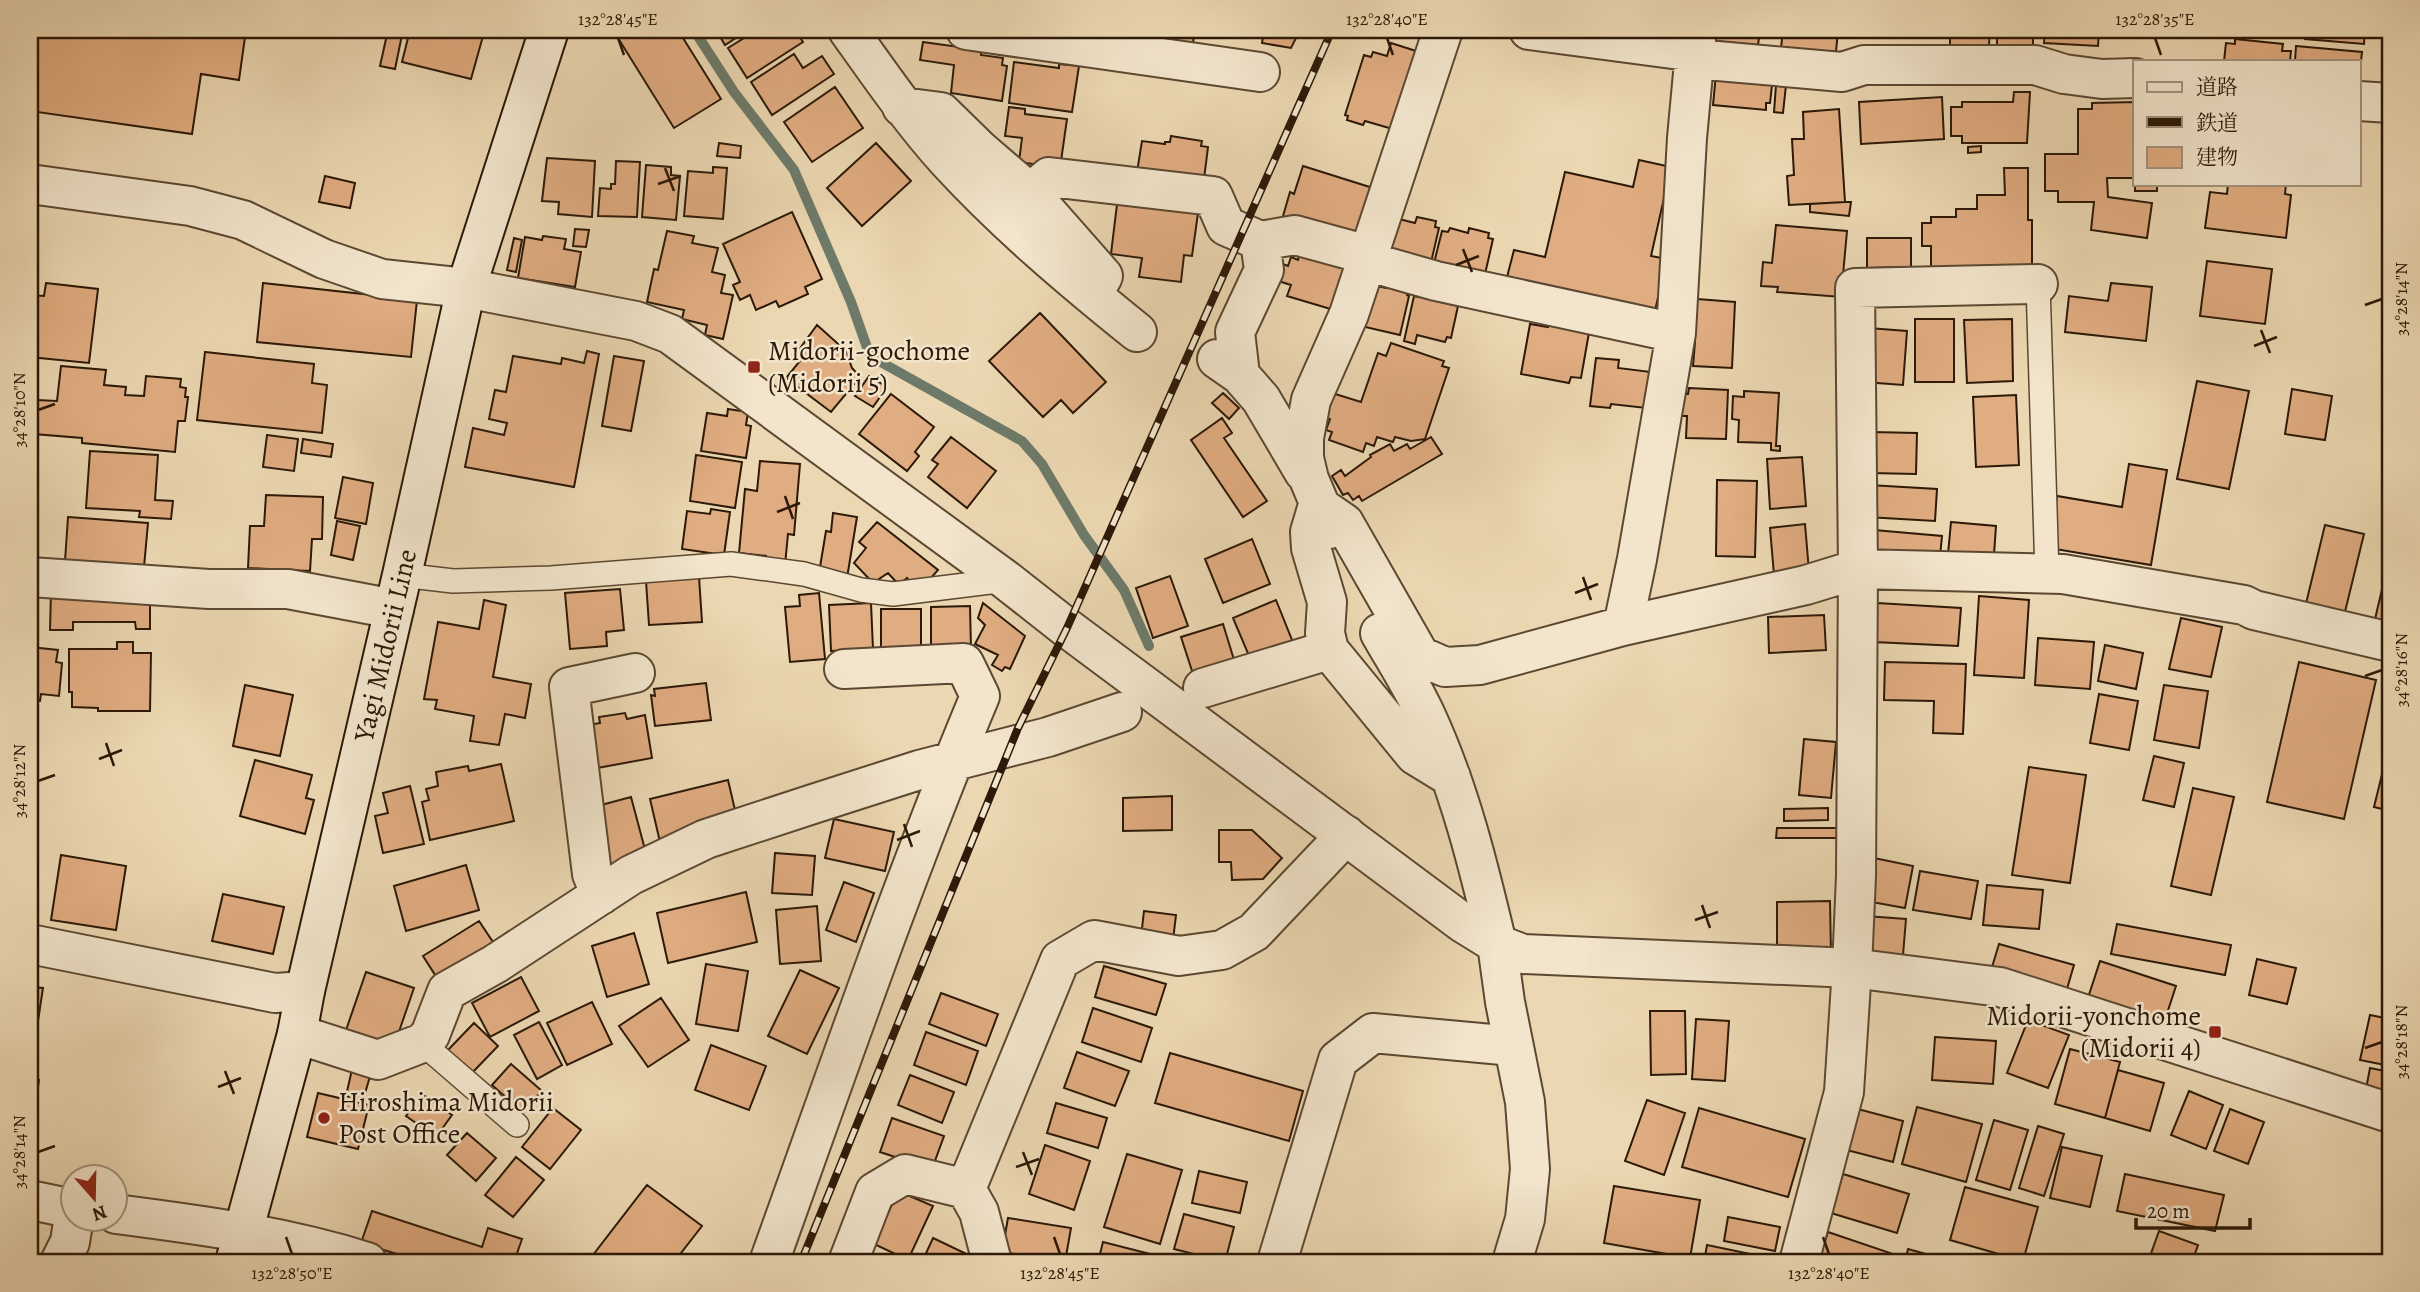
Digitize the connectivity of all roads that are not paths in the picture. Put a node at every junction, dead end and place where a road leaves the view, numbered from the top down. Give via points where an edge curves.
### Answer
1 (549, 30) edge
2 (848, 30) edge
3 (966, 30) edge
4 (1443, 30) edge
5 (1529, 30) edge
6 (1075, 38) edge
7 (1696, 47) edge
8 (1260, 72) dead end
9 (2133, 78) edge
10 (2360, 101) edge
11 (2390, 103) edge
12 (902, 107) junction
13 (30, 184) edge
14 (1030, 193) junction
15 (1260, 241) junction
16 (1367, 258) junction
17 (2038, 284) joint
18 (466, 288) junction
19 (1093, 296) junction
20 (1137, 332) dead end
21 (1676, 332) junction
22 (1314, 492) junction
23 (1858, 569) junction
24 (2047, 574) junction
25 (30, 577) edge
26 (1006, 580) junction
27 (398, 592) junction
28 (1623, 626) junction
29 (2390, 642) edge
30 (1329, 650) junction
31 (844, 669) dead end
32 (635, 673) dead end
33 (1203, 688) dead end
34 (1122, 712) dead end
35 (953, 761) junction
36 (1451, 777) junction
37 (1346, 835) junction
38 (601, 895) junction
39 (30, 944) edge
40 (1497, 944) junction
41 (1852, 968) junction
42 (305, 991) junction
43 (298, 1034) junction
44 (422, 1043) junction
45 (1513, 1046) junction
46 (2390, 1113) edge
47 (517, 1125) dead end
48 (966, 1189) junction
49 (30, 1200) edge
50 (60, 1206) edge
51 (130, 1218) edge
52 (72, 1232) edge
53 (239, 1247) edge
54 (60, 1262) edge
55 (367, 1262) edge
56 (769, 1262) edge
57 (848, 1262) edge
58 (992, 1262) edge
59 (1277, 1262) edge
60 (1512, 1262) edge
61 (1799, 1262) edge

1 - 18 street, Yagi Midorii Line
2 - 12 street
3 - 6 street
4 - 16 street
5 - 7 street
6 - 8 street
7 - 9 street via 1842,72 1864,65 2035,65 2064,74
7 - 21 street via 1686,138
10 - 11 street
12 - 14 street via 941,112
12 - 19 street via 1003,219
13 - 18 street via 190,206 243,220 324,259 382,279
14 - 15 street via 1049,177 1213,196 1226,226
14 - 19 street via 1103,276
15 - 16 street via 1296,235
15 - 22 street via 1264,270 1235,332 1228,367 1261,399
16 - 21 street via 1436,281
16 - 22 street via 1349,314 1311,400 1304,458
17 - 23 street via 1855,288
17 - 24 lane
18 - 26 street via 636,321 670,334
18 - 27 street, Yagi Midorii Line
19 - 20 street
21 - 28 street
22 - 28 street via 1344,523 1420,656 1445,667 1480,665
22 - 30 street via 1311,548 1326,602
22 - 36 street via 1345,570 1426,717
23 - 24 street
23 - 28 street
23 - 41 street
24 - 29 street via 2244,605
25 - 27 street via 209,589
26 - 27 lane via 893,594 731,564 453,581
26 - 37 street
27 - 42 street, Yagi Midorii Line
30 - 33 street
30 - 36 street via 1415,755
31 - 35 street via 964,663 980,696
32 - 38 street via 569,687 592,874
34 - 35 street
35 - 38 street via 706,839 631,875
35 - 56 street
36 - 40 street
37 - 40 street
37 - 48 street via 1254,932 1223,950 1179,956 1094,940 1060,960
38 - 44 street via 447,991 430,1035
39 - 42 street via 275,993
40 - 41 street via 1523,954
40 - 45 street
41 - 46 street via 2000,987
41 - 61 street via 1844,1092
42 - 43 street, Yagi Midorii Line
43 - 44 street via 378,1060
43 - 53 street, Yagi Midorii Line
44 - 47 lane
45 - 59 street via 1373,1033 1338,1060
45 - 60 street via 1525,1102 1530,1169 1525,1219
48 - 57 street via 905,1174 875,1192
48 - 58 street via 979,1212
49 - 50 street
51 - 53 street
52 - 54 street
53 - 55 street via 320,1247

